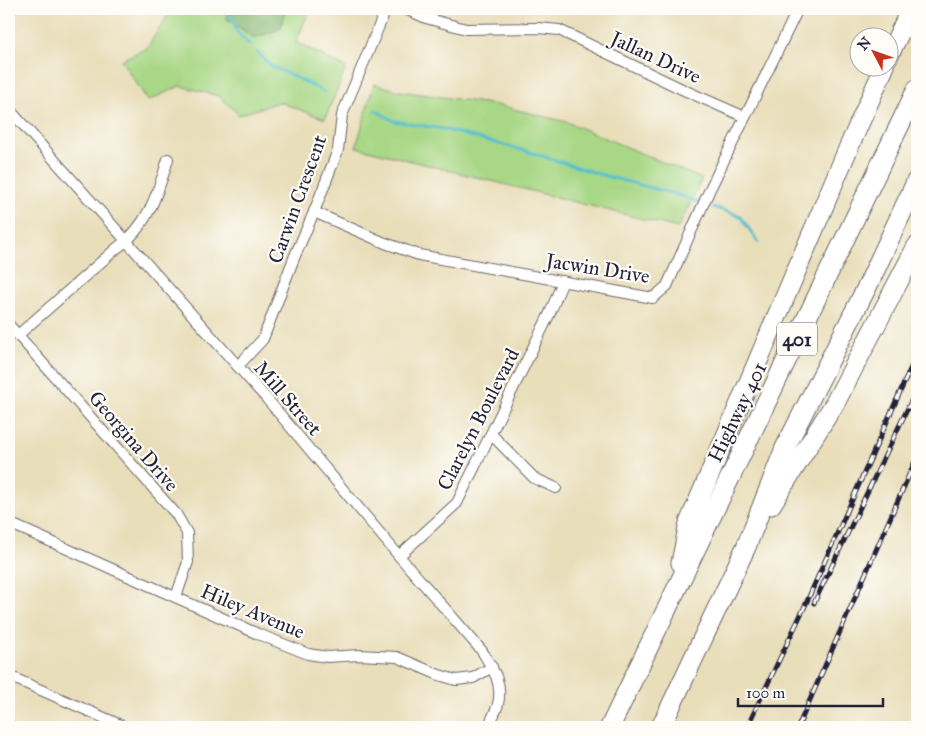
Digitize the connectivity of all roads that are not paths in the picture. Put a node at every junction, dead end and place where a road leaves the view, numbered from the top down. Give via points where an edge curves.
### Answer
1 (386, 9) edge
2 (405, 9) edge
3 (798, 9) edge
4 (910, 9) edge
5 (898, 35) edge
6 (880, 78) edge
7 (917, 89) edge
8 (9, 109) edge
9 (745, 117) junction
10 (168, 159) dead end
11 (917, 180) edge
12 (314, 212) junction
13 (126, 242) junction
14 (917, 246) edge
15 (564, 281) junction
16 (9, 325) edge
17 (18, 334) junction
18 (238, 366) junction
19 (491, 434) junction
20 (556, 488) dead end
21 (9, 523) edge
22 (746, 547) junction
23 (399, 556) junction
24 (676, 590) junction
25 (176, 597) junction
26 (492, 668) junction
27 (9, 676) edge
28 (124, 727) edge
29 (488, 727) edge
30 (610, 727) edge
31 (661, 727) edge

1 - 12 street, Carwin Crescent via 342,115 338,150
2 - 9 street, Jallan Drive via 466,29 559,30
3 - 9 street, Jacwin Drive
4 - 5 highway
6 - 24 highway via 689,523
7 - 24 highway, Highway 401 / 401
8 - 13 street, Mill Street
9 - 15 street, Jacwin Drive via 667,286 653,298
10 - 13 street via 151,208
11 - 22 highway, 401 via 868,285 784,448
12 - 15 street, Jacwin Drive via 419,254
12 - 18 street, Carwin Crescent via 263,339
13 - 17 street
13 - 18 street, Mill Street
14 - 22 highway via 835,402
15 - 19 street, Clarelyn Boulevard
16 - 17 street, Georgina Drive
17 - 25 street, Georgina Drive via 176,514 186,533 188,562
18 - 23 street, Mill Street
19 - 20 street via 534,478
19 - 23 street, Clarelyn Boulevard via 456,503
21 - 25 street, Hiley Avenue
22 - 31 highway, 401
23 - 26 street, Mill Street via 482,651
24 - 30 highway, Highway 401 / 401
25 - 26 street, Hiley Avenue via 308,654 397,657 456,680 473,678
26 - 29 street, Mill Street via 499,685 498,705
27 - 28 street

